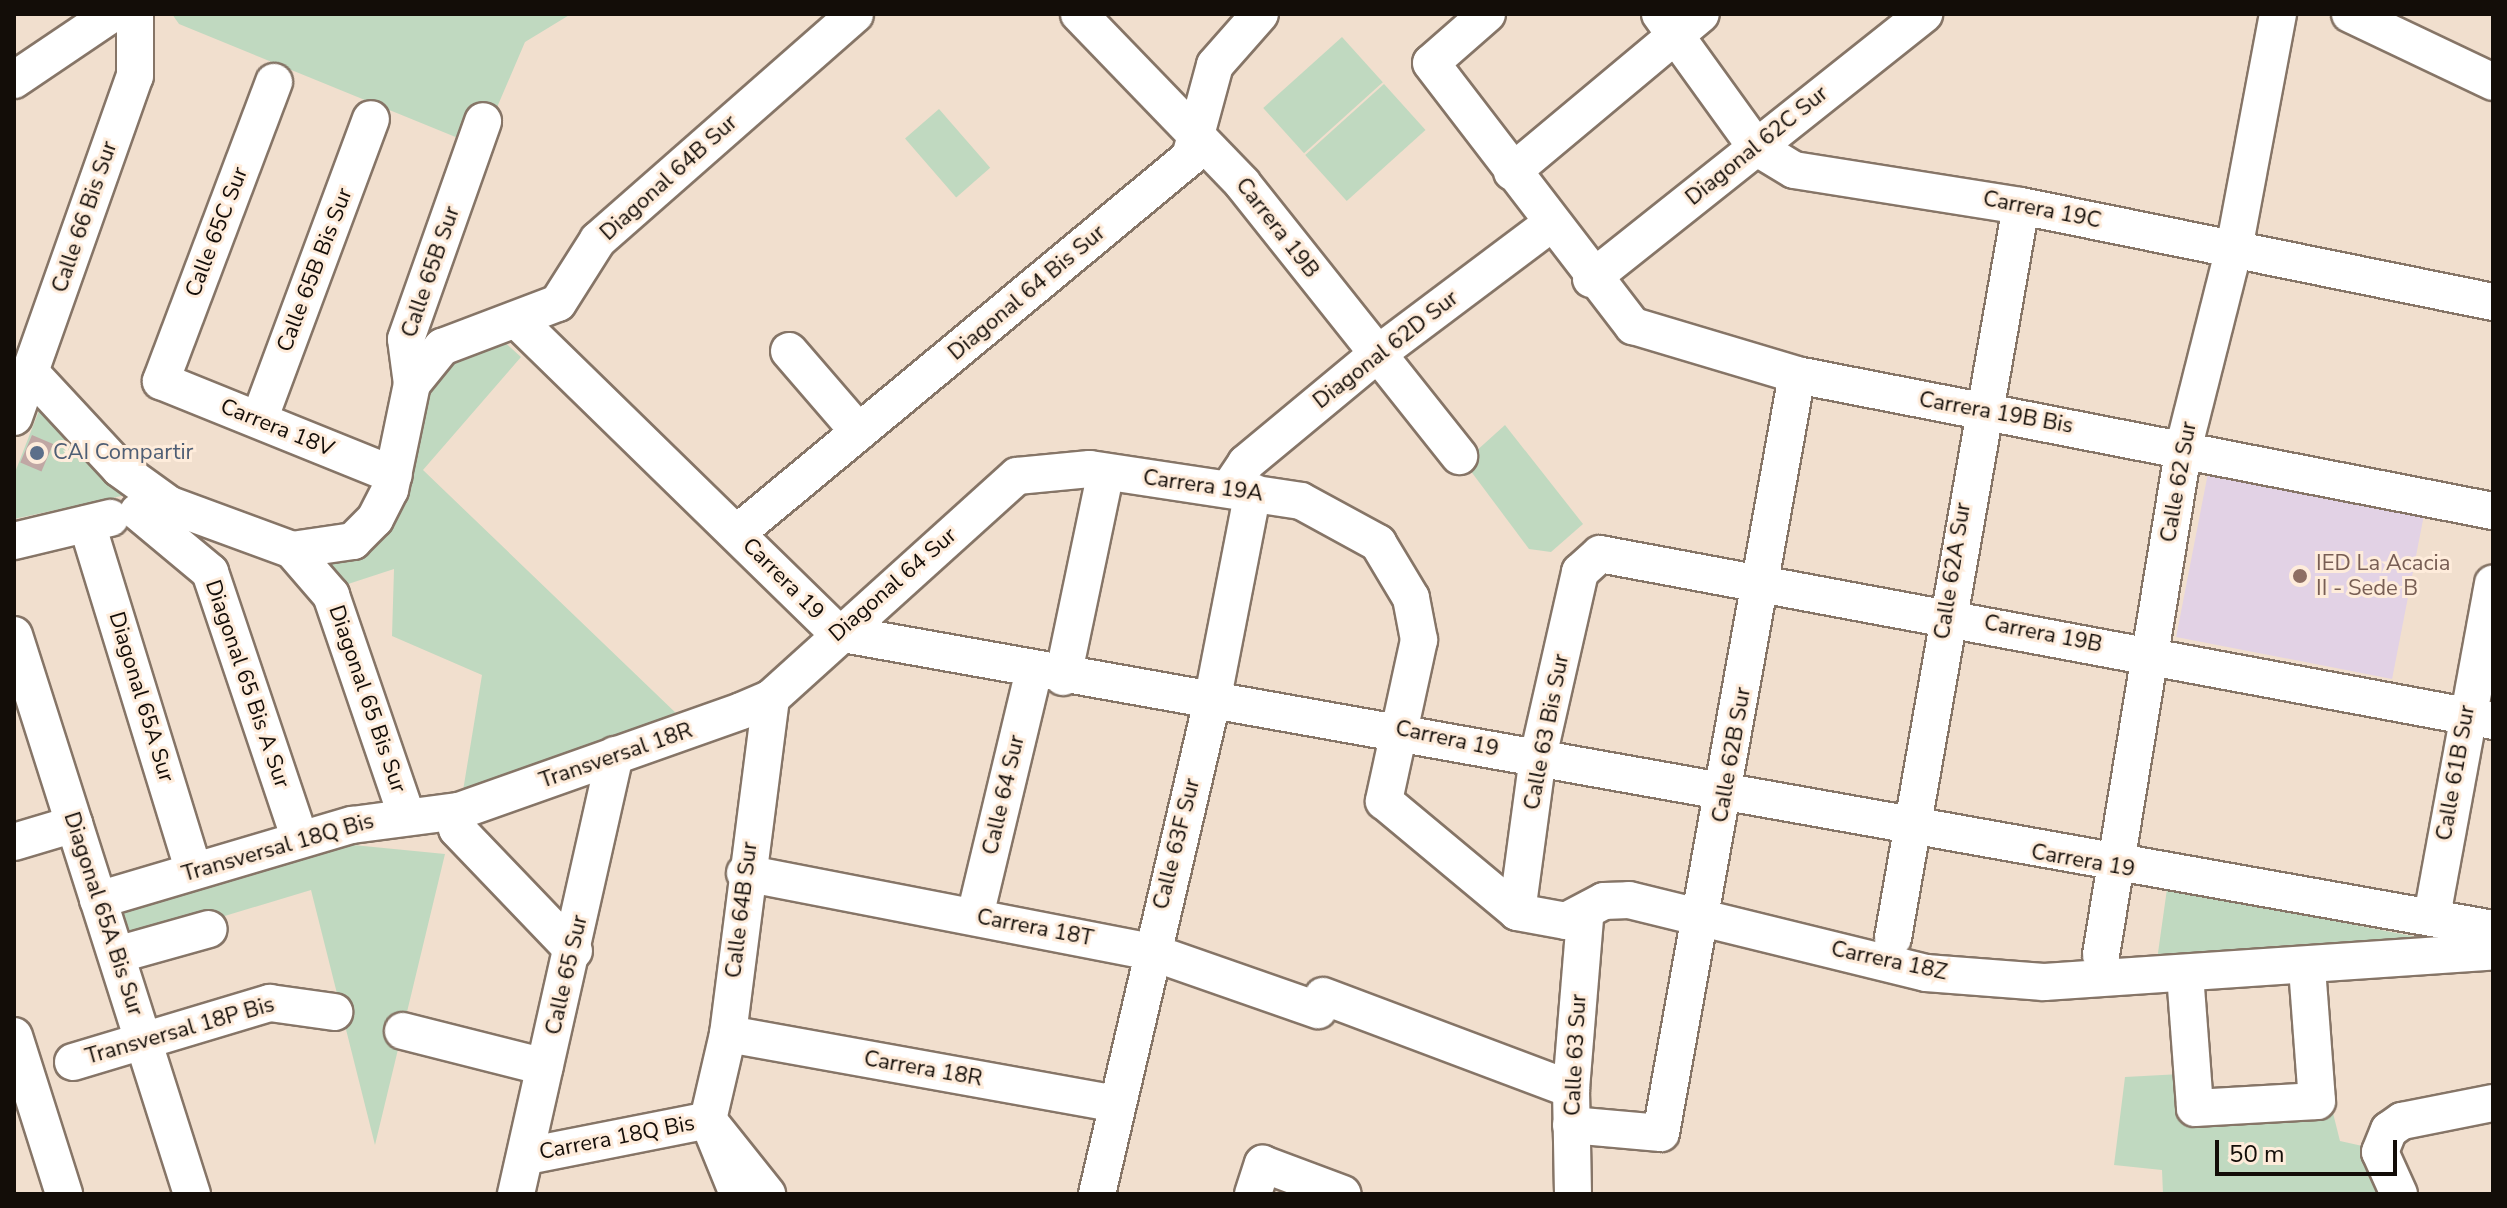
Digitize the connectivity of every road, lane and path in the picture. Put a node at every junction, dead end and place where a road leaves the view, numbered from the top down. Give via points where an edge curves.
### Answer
1 (112, 14) edge
2 (135, 14) edge
3 (855, 14) edge
4 (1079, 14) edge
5 (1260, 14) edge
6 (1487, 14) edge
7 (1924, 14) edge
8 (2278, 14) edge
9 (2350, 14) edge
10 (1678, 21) edge
11 (17, 75) edge
12 (274, 82) dead end
13 (2493, 82) edge
14 (371, 119) dead end
15 (483, 121) dead end
16 (1201, 136) junction
17 (1756, 147) junction
18 (1512, 172) junction
19 (2021, 206) junction
20 (1552, 223) junction
21 (2234, 249) junction
22 (1591, 279) junction
23 (2493, 302) edge
24 (519, 322) junction
25 (789, 351) dead end
26 (1376, 355) junction
27 (30, 372) junction
28 (1797, 375) junction
29 (161, 381) joint
30 (412, 384) junction
31 (1980, 410) junction
32 (14, 417) edge
33 (259, 420) junction
34 (859, 432) junction
35 (2184, 446) junction
36 (1459, 456) dead end
37 (1106, 472) junction
38 (394, 475) junction
39 (1017, 476) joint
40 (1241, 490) junction
41 (154, 508) junction
42 (2493, 511) edge
43 (87, 524) junction
44 (737, 533) junction
45 (14, 541) edge
46 (292, 550) junction
47 (1592, 558) joint
48 (1760, 580) junction
49 (2493, 584) edge
50 (1946, 616) junction
51 (838, 633) junction
52 (14, 635) edge
53 (2150, 655) junction
54 (1048, 676) junction
55 (1213, 697) junction
56 (771, 698) junction
57 (2479, 718) edge
58 (1395, 728) junction
59 (615, 755) junction
60 (1538, 757) junction
61 (1727, 794) junction
62 (459, 811) junction
63 (406, 814) junction
64 (74, 824) junction
65 (1913, 829) junction
66 (300, 839) junction
67 (14, 842) edge
68 (2118, 868) junction
69 (194, 871) junction
70 (745, 873) junction
71 (98, 900) junction
72 (1517, 912) junction
73 (975, 916) junction
74 (2432, 916) junction
75 (1585, 917) junction
76 (1700, 917) junction
77 (209, 929) dead end
78 (2493, 929) edge
79 (1893, 938) dead end
80 (574, 951) junction
81 (2493, 951) edge
82 (1151, 952) junction
83 (120, 954) junction
84 (2101, 955) dead end
85 (2307, 967) junction
86 (2185, 974) junction
87 (334, 1012) dead end
88 (403, 1031) dead end
89 (728, 1034) junction
90 (14, 1036) edge
91 (143, 1041) junction
92 (73, 1062) dead end
93 (545, 1067) junction
94 (1571, 1089) junction
95 (2493, 1103) edge
96 (1117, 1104) junction
97 (708, 1120) junction
98 (1571, 1125) junction
99 (527, 1156) junction
100 (1258, 1179) edge
101 (64, 1194) edge
102 (192, 1194) edge
103 (516, 1194) edge
104 (738, 1194) edge
105 (767, 1194) edge
106 (1097, 1194) edge
107 (1343, 1194) edge
108 (1573, 1194) edge
109 (2399, 1194) edge

1 - 11 street
2 - 27 street, Calle 66 Bis Sur via 135,76
3 - 24 street, Diagonal 64B Sur via 598,240 558,303
4 - 16 street, Carrera 19B
5 - 16 street, Diagonal 64 Bis Sur via 1215,65
6 - 18 street, Carrera 19B Bis via 1431,63
7 - 17 street, Diagonal 62C Sur
8 - 21 street, Calle 62 Sur
9 - 13 street
10 - 17 street, Carrera 19C
10 - 18 street
12 - 29 street, Calle 65C Sur
14 - 33 street, Calle 65B Bis Sur
15 - 30 street, Calle 65B Sur via 406,339
16 - 26 street, Carrera 19B
16 - 34 street, Diagonal 64 Bis Sur via 1174,172
17 - 19 street, Carrera 19C via 1819,177
17 - 22 street, Diagonal 62C Sur
18 - 20 street, Carrera 19B Bis
19 - 21 street, Carrera 19C
19 - 31 street, Calle 62A Sur
20 - 22 street, Carrera 19B Bis
20 - 26 street, Diagonal 62D Sur
21 - 23 street, Carrera 19C
21 - 35 street, Calle 62 Sur
22 - 28 street, Carrera 19B Bis via 1644,332
24 - 30 street, Diagonal 64B Sur via 442,347
24 - 44 street, Carrera 19
25 - 34 street
26 - 36 street, Carrera 19B
26 - 40 street, Diagonal 62D Sur via 1246,463
27 - 32 street, Calle 66 Bis Sur
27 - 41 street
28 - 31 street, Carrera 19B Bis
28 - 48 street, Calle 62B Sur
29 - 33 street, Carrera 18V
30 - 38 street, Calle 65B Sur
31 - 35 street, Carrera 19B Bis
31 - 50 street, Calle 62A Sur
33 - 38 street, Carrera 18V
34 - 44 street, Diagonal 64 Bis Sur
35 - 42 street, Carrera 19B Bis
35 - 53 street, Calle 62 Sur
37 - 39 street, Carrera 19A
37 - 40 street, Carrera 19A
37 - 54 street, Calle 64 Sur
38 - 46 street, Calle 65B Sur via 375,519 353,541
39 - 51 street, Diagonal 64 Sur
40 - 55 street, Calle 63F Sur
40 - 58 street, Carrera 19A via 1325,508 1378,543 1411,598 1419,640
41 - 43 street
41 - 46 street
41 - 66 street, Diagonal 65 Bis A Sur via 210,572
43 - 45 street
43 - 69 street, Diagonal 65A Sur
44 - 51 street, Carrera 19
46 - 63 street, Diagonal 65 Bis Sur via 331,595
47 - 48 street, Carrera 19B via 1610,553
47 - 60 street, Calle 63 Bis Sur via 1580,572
48 - 50 street, Carrera 19B
48 - 61 street, Calle 62B Sur
49 - 57 street, Calle 61B Sur
50 - 53 street, Carrera 19B
50 - 65 street, Calle 62A Sur
51 - 54 street, Carrera 19
51 - 56 street, Diagonal 64 Sur
52 - 64 street, Diagonal 65A Bis Sur
53 - 57 street, Carrera 19B
53 - 68 street, Calle 62 Sur
54 - 55 street, Carrera 19
54 - 73 street, Calle 64 Sur
55 - 58 street, Carrera 19
55 - 82 street, Calle 63F Sur
56 - 59 street, Transversal 18R
56 - 70 street, Calle 64B Sur
57 - 74 street, Calle 61B Sur
58 - 60 street, Carrera 19
58 - 72 street via 1384,801
59 - 62 street, Transversal 18R
59 - 80 street, Calle 65 Sur
60 - 61 street, Carrera 19
60 - 72 street, Calle 63 Bis Sur
61 - 65 street, Carrera 19
61 - 76 street, Calle 62B Sur
62 - 63 street, Transversal 18Q Bis
62 - 80 street via 457,829
63 - 66 street, Transversal 18Q Bis
64 - 67 street
64 - 71 street, Diagonal 65A Bis Sur
65 - 68 street, Carrera 19
65 - 79 street, Calle 62A Sur
66 - 69 street, Transversal 18Q Bis
68 - 74 street, Carrera 19
68 - 84 street, Calle 62 Sur
69 - 71 street, Transversal 18Q Bis
70 - 73 street, Carrera 18T
70 - 89 street, Calle 64B Sur
71 - 83 street, Diagonal 65A Bis Sur
72 - 75 street, Carrera 18Z
73 - 82 street, Carrera 18T
74 - 78 street, Carrera 19
75 - 76 street, Carrera 18Z via 1611,899
75 - 94 street, Calle 63 Sur
76 - 86 street, Carrera 18Z via 1926,973 2067,982
76 - 98 street, Calle 62B Sur via 1661,1133
77 - 83 street
80 - 93 street, Calle 65 Sur
81 - 85 street, Carrera 18Z
82 - 94 street, Carrera 18T via 1321,1003
82 - 96 street, Calle 63F Sur
83 - 91 street, Diagonal 65A Bis Sur
85 - 86 street, Carrera 18Z
85 - 86 street via 2317,1101 2195,1108
87 - 91 street, Transversal 18P Bis via 270,1003
88 - 93 street
89 - 96 street, Carrera 18R
89 - 97 street, Calle 64B Sur
90 - 101 street
91 - 92 street, Transversal 18P Bis
91 - 102 street, Diagonal 65A Bis Sur
93 - 99 street, Calle 65 Sur
94 - 98 street, Calle 63 Sur
95 - 109 street via 2402,1121 2386,1134 2380,1152
96 - 106 street, Calle 63F Sur
97 - 99 street, Carrera 18Q Bis
97 - 104 street
97 - 105 street, Carrera 18Q Bis
98 - 108 street, Calle 63 Sur
99 - 103 street, Calle 65 Sur
100 - 107 street

